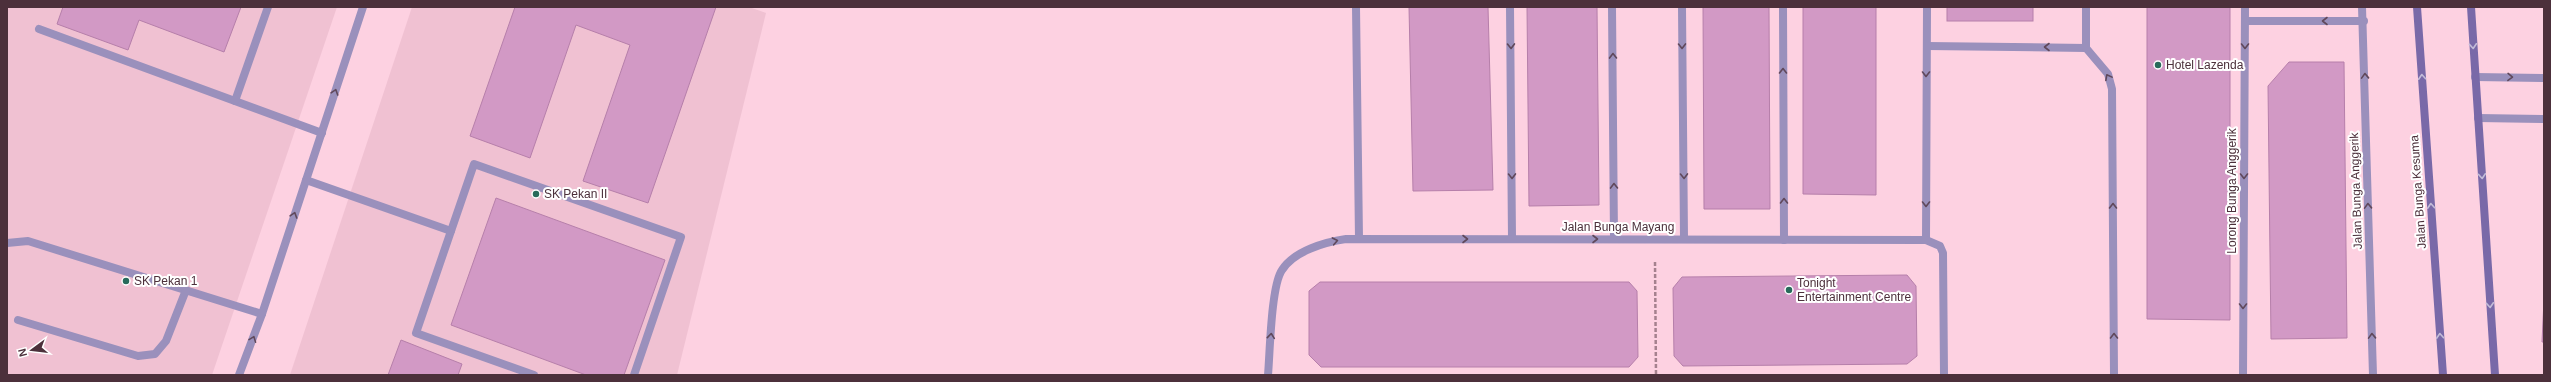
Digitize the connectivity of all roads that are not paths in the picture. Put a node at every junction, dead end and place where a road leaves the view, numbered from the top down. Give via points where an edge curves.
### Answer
1 (268, 7) edge
2 (363, 7) edge
3 (1356, 7) edge
4 (1510, 7) edge
5 (1612, 7) edge
6 (1682, 7) edge
7 (1783, 7) edge
8 (1927, 7) edge
9 (2086, 7) edge
10 (2245, 7) edge
11 (2362, 7) edge
12 (2417, 7) edge
13 (2471, 7) edge
14 (2245, 21) junction
15 (2364, 21) junction
16 (39, 30) dead end
17 (1927, 46) junction
18 (2086, 48) junction
19 (2476, 77) junction
20 (2544, 78) edge
21 (235, 101) junction
22 (2478, 118) junction
23 (2544, 119) edge
24 (322, 133) junction
25 (306, 180) junction
26 (451, 231) junction
27 (1359, 239) junction
28 (1512, 239) junction
29 (1614, 239) junction
30 (1684, 239) junction
31 (1784, 240) junction
32 (1926, 240) junction
33 (7, 243) edge
34 (186, 290) junction
35 (262, 314) junction
36 (18, 320) dead end
37 (239, 375) edge
38 (534, 375) edge
39 (634, 375) edge
40 (1268, 375) edge
41 (1944, 375) edge
42 (2114, 375) edge
43 (2243, 375) edge
44 (2373, 375) edge
45 (2443, 375) edge
46 (2495, 375) edge

1 - 21 street
24 -> 2 street
3 - 27 street
4 -> 28 street
29 -> 5 street
6 -> 30 street
31 -> 7 street
8 - 17 street
9 - 18 street
10 - 14 street, Lorong Bunga Anggerik
11 - 15 street, Jalan Bunga Anggerik
45 -> 12 street, Jalan Bunga Kesuma
13 -> 19 street
15 -> 14 street
14 -> 43 street, Lorong Bunga Anggerik
44 -> 15 street, Jalan Bunga Anggerik
16 - 21 street
18 -> 17 street
17 -> 32 street
42 -> 18 street via 2112,90 2108,74
19 -> 20 street
19 - 22 street
21 - 24 street
22 - 23 street
22 -> 46 street
24 - 25 street
25 - 26 street
35 -> 25 street
26 - 38 street via 416,333
26 - 39 street via 474,164 681,237
27 -> 28 street, Jalan Bunga Mayang
40 -> 27 street, Jalan Bunga Mayang via 1276,284 1282,270 1292,258 1330,241
28 -> 29 street, Jalan Bunga Mayang
29 - 30 street, Jalan Bunga Mayang
30 - 31 street, Jalan Bunga Mayang
31 - 32 street, Jalan Bunga Mayang
32 - 41 street via 1940,246 1943,253
33 - 34 street via 28,241
34 - 35 street
34 - 36 street via 166,341 155,354 138,356
37 -> 35 street

